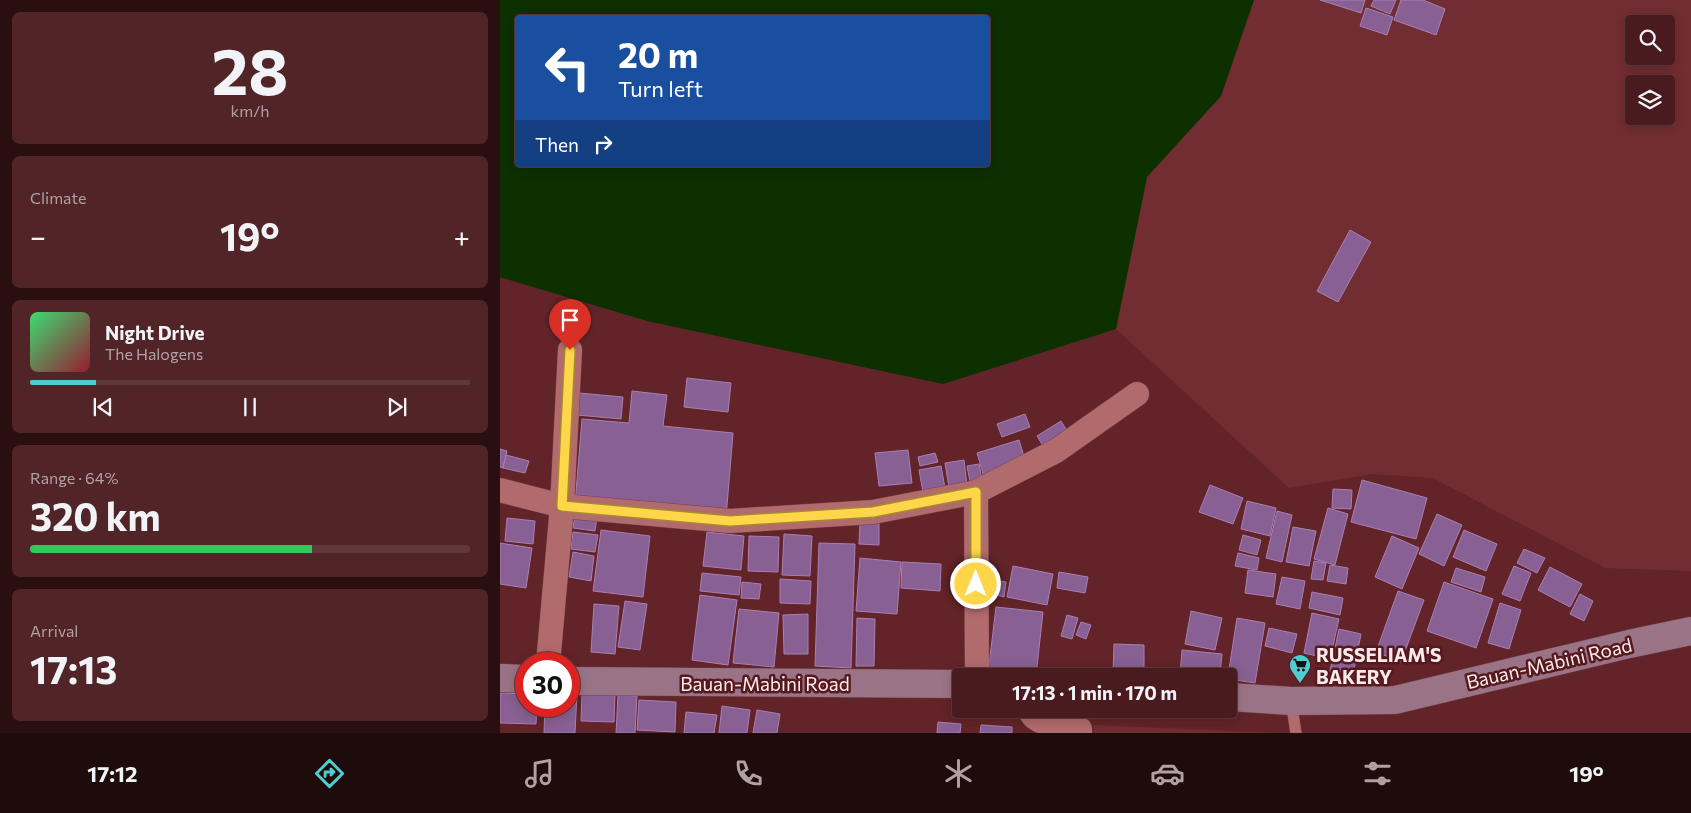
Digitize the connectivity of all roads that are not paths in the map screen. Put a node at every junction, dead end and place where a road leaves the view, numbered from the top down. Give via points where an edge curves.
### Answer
1 (570, 350) dead end
2 (1136, 394) dead end
3 (500, 490) edge
4 (976, 492) junction
5 (562, 506) junction
6 (1691, 631) edge
7 (549, 652) edge
8 (977, 668) edge
9 (500, 678) edge
10 (515, 679) edge
11 (580, 681) edge
12 (952, 684) edge
13 (1237, 698) edge
14 (1291, 701) junction
15 (1036, 718) edge
16 (1080, 733) edge
17 (1296, 733) edge

1 - 5 street
2 - 4 street via 1056,451
3 - 5 street
4 - 5 street via 873,512 730,521
4 - 8 street
5 - 7 street
6 - 14 main road, Bauan-Mabini Road via 1395,700
9 - 10 main road
11 - 12 main road, Bauan-Mabini Road
13 - 14 main road, Bauan-Mabini Road
14 - 17 lane
15 - 16 street via 1080,729

